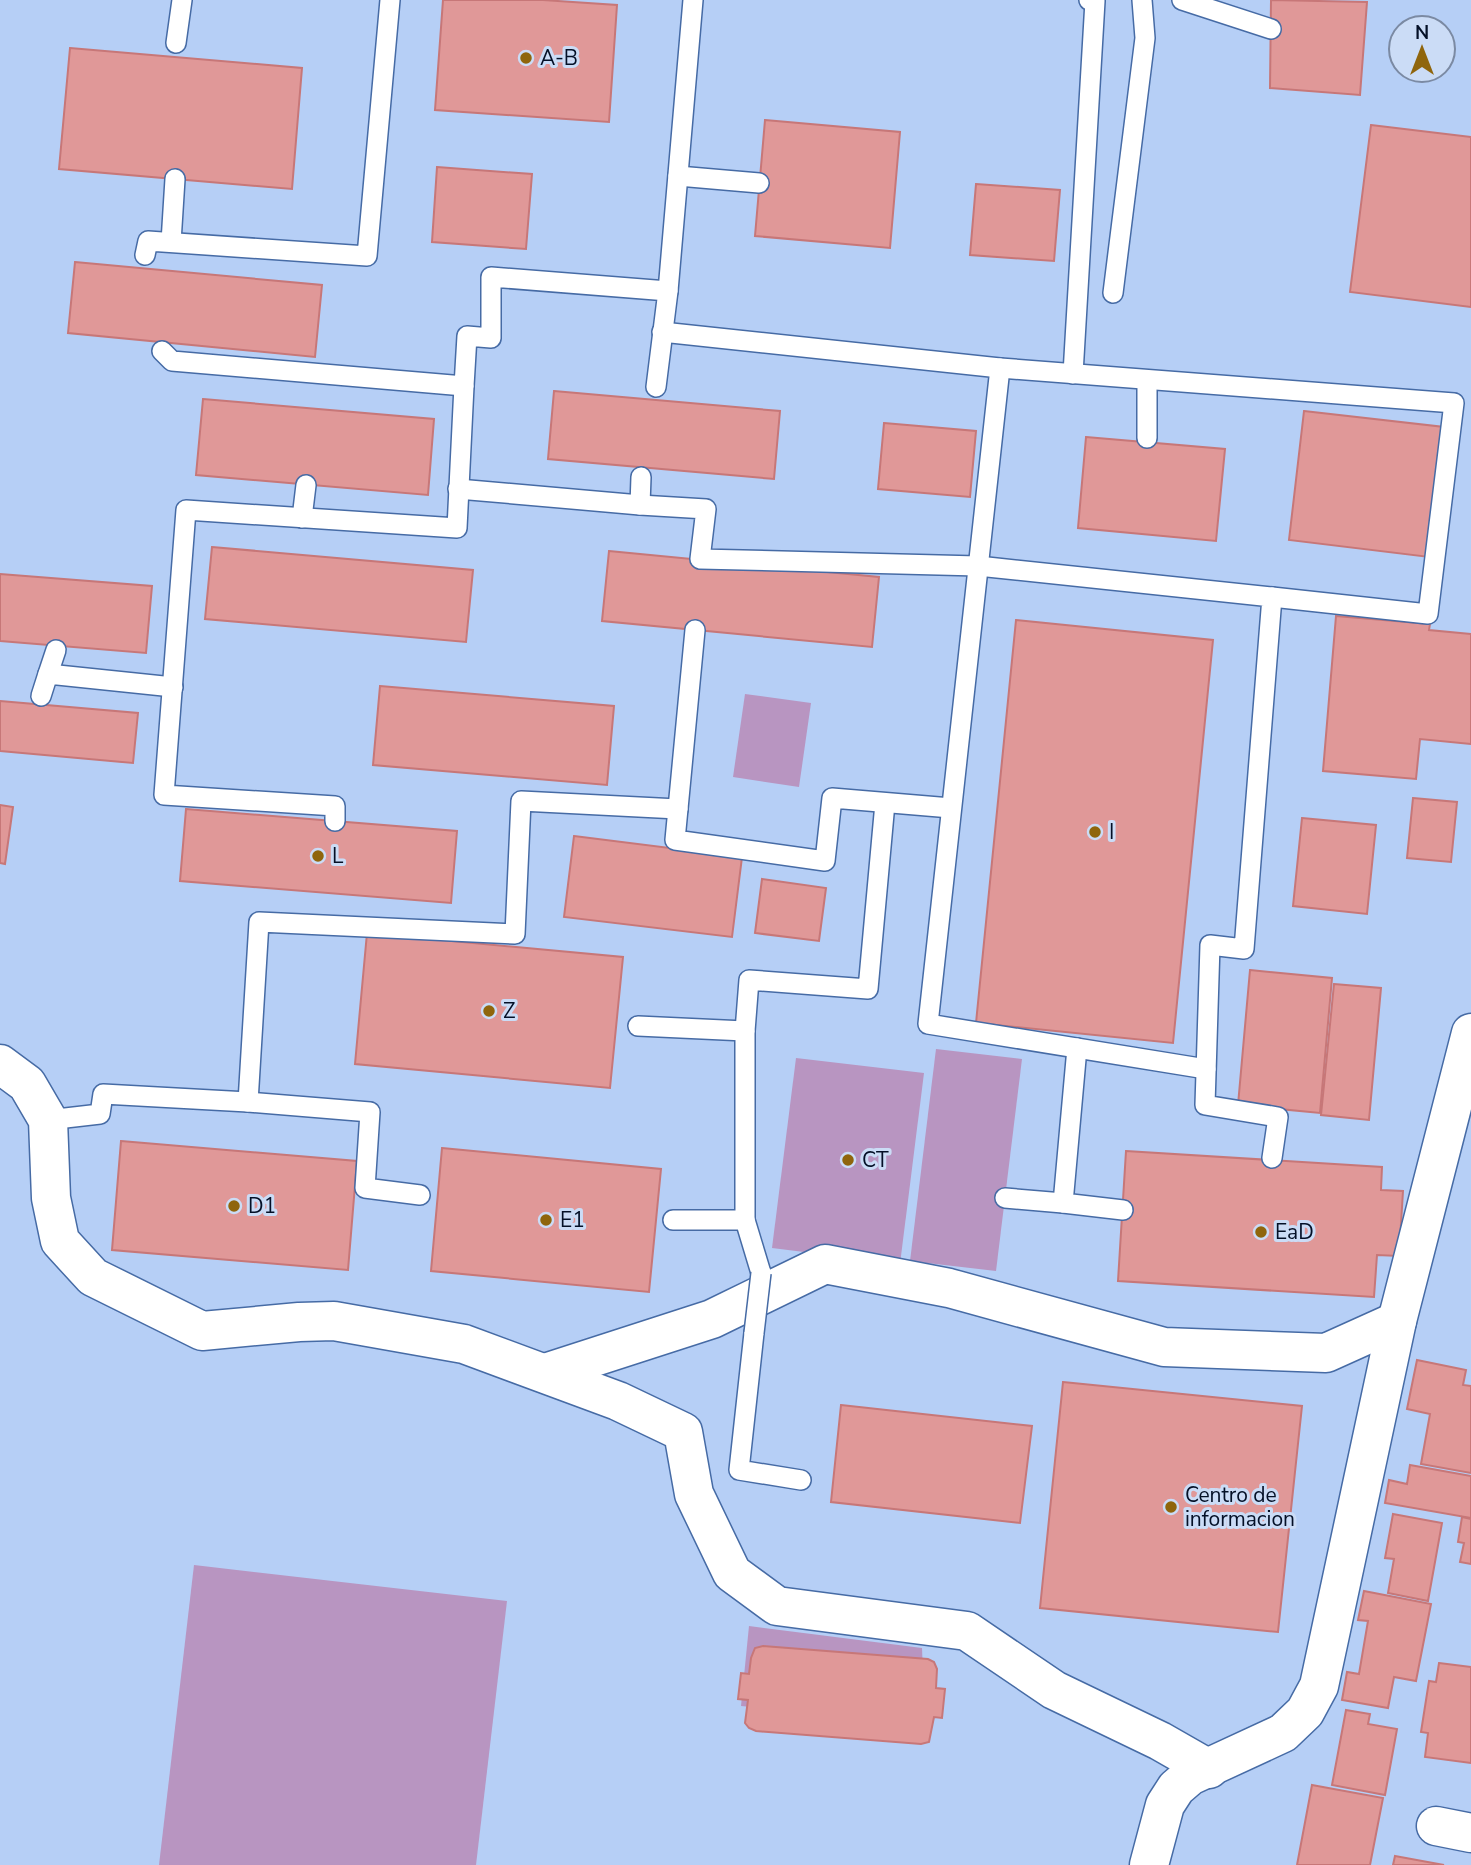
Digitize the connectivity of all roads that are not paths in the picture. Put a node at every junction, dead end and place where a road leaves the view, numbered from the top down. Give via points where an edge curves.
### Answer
1 (182, 0) edge
2 (390, 0) edge
3 (689, 0) edge
4 (1090, 0) edge
5 (1142, 0) edge
6 (1182, 0) edge
7 (1271, 29) dead end
8 (176, 43) dead end
9 (678, 176) junction
10 (175, 179) dead end
11 (759, 183) dead end
12 (171, 243) junction
13 (145, 255) dead end
14 (668, 291) junction
15 (1113, 293) dead end
16 (662, 332) junction
17 (162, 351) dead end
18 (1000, 368) junction
19 (1073, 374) junction
20 (1147, 380) junction
21 (464, 386) junction
22 (656, 387) dead end
23 (1147, 438) dead end
24 (641, 477) dead end
25 (306, 485) dead end
26 (458, 489) junction
27 (640, 505) junction
28 (302, 518) junction
29 (978, 566) junction
30 (1272, 597) junction
31 (695, 630) dead end
32 (56, 650) dead end
33 (48, 674) junction
34 (173, 687) junction
35 (41, 696) dead end
36 (885, 803) junction
37 (951, 808) junction
38 (678, 809) junction
39 (335, 821) dead end
40 (638, 1026) dead end
41 (745, 1031) junction
42 (1471, 1033) edge
43 (1077, 1048) junction
44 (0, 1064) edge
45 (1206, 1069) junction
46 (248, 1102) junction
47 (48, 1120) junction
48 (1272, 1158) dead end
49 (420, 1195) dead end
50 (1005, 1198) dead end
51 (1062, 1203) junction
52 (1123, 1210) dead end
53 (673, 1220) dead end
54 (745, 1220) junction
55 (1397, 1321) junction
56 (545, 1373) junction
57 (801, 1479) dead end
58 (1209, 1769) junction
59 (1149, 1865) edge

1 - 8 lane
2 - 12 lane via 367,256
3 - 9 lane
4 - 19 lane via 1095,1
5 - 15 lane via 1145,38
6 - 7 lane
9 - 11 lane
9 - 14 lane
10 - 12 lane
12 - 13 lane via 148,241
14 - 16 lane
14 - 21 lane via 491,277 491,338 467,336
16 - 18 lane
16 - 22 lane
17 - 21 lane via 172,361
18 - 19 lane
18 - 29 lane
19 - 20 lane
20 - 23 lane
20 - 30 lane via 1454,403 1428,614
21 - 26 lane
24 - 27 lane
25 - 28 lane
26 - 27 lane
26 - 28 lane via 457,528
27 - 29 lane via 706,509 700,559
28 - 34 lane via 186,510
29 - 30 lane
29 - 37 lane
30 - 45 lane via 1244,949 1210,944
31 - 38 lane
32 - 33 lane
33 - 34 lane
33 - 35 lane
34 - 39 lane via 164,795 335,806
36 - 37 lane
36 - 38 lane via 832,798 825,861 676,840
36 - 41 lane via 868,989 749,979
37 - 43 lane via 928,1024
38 - 46 lane via 521,802 514,934 260,922
40 - 41 lane
41 - 54 lane
42 - 55 street
43 - 45 lane
43 - 51 lane
44 - 47 street via 27,1084
45 - 48 lane via 1205,1105 1279,1117
46 - 47 lane via 103,1094 100,1114
46 - 49 lane via 370,1112 365,1188
47 - 56 street via 51,1198 60,1241 93,1277 202,1331 334,1321 464,1344
50 - 51 lane
51 - 52 lane
53 - 54 lane
54 - 57 lane, bridge via 761,1273 739,1470
55 - 56 street via 1326,1353 1164,1347 949,1288 825,1264 712,1319
55 - 58 street via 1319,1686 1304,1712 1283,1733
56 - 58 street via 683,1432 694,1494 732,1573 777,1606 967,1631 1054,1690
58 - 59 street via 1175,1788

